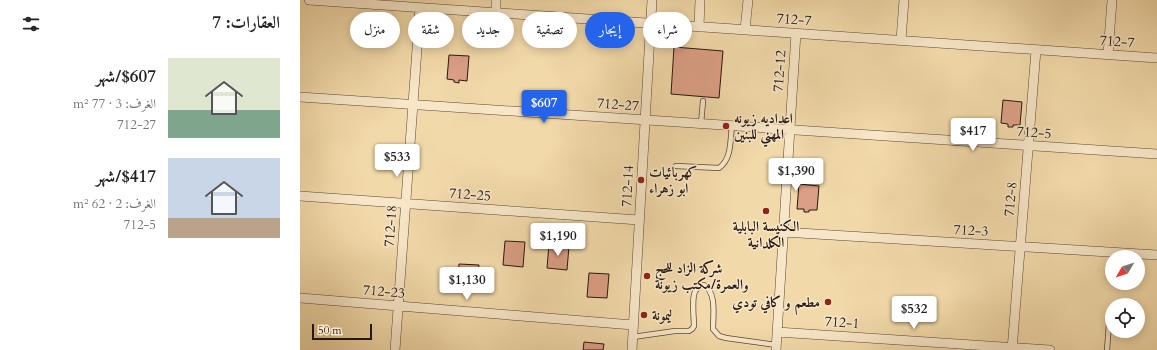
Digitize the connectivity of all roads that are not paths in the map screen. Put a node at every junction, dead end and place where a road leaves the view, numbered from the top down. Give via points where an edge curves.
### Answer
1 (309, 0) edge
2 (496, 0) edge
3 (652, 0) edge
4 (700, 0) edge
5 (748, 0) edge
6 (904, 0) edge
7 (1112, 0) edge
8 (420, 8) junction
9 (481, 12) edge
10 (496, 12) edge
11 (651, 12) edge
12 (514, 14) edge
13 (643, 23) edge
14 (692, 26) edge
15 (699, 27) junction
16 (745, 30) junction
17 (796, 33) junction
18 (900, 40) junction
19 (648, 48) edge
20 (1036, 50) junction
21 (1108, 54) junction
22 (1157, 58) edge
23 (300, 97) edge
24 (703, 101) dead end
25 (413, 104) junction
26 (644, 120) junction
27 (701, 124) junction
28 (732, 126) junction
29 (790, 130) junction
30 (1029, 146) junction
31 (1157, 154) edge
32 (676, 166) dead end
33 (300, 196) edge
34 (406, 203) junction
35 (639, 220) junction
36 (783, 232) junction
37 (1020, 247) junction
38 (1157, 255) edge
39 (300, 298) edge
40 (398, 306) junction
41 (633, 325) junction
42 (777, 332) junction
43 (633, 337) junction
44 (1108, 338) edge
45 (776, 347) edge
46 (1012, 349) edge
47 (395, 350) edge
48 (632, 350) edge
49 (1050, 350) edge
50 (1107, 350) edge

1 - 8 street, 712-7
2 - 10 street
3 - 11 street, 712-14
4 - 15 street
5 - 16 street
6 - 18 street
7 - 21 street
8 - 9 street, 712-7
8 - 25 street, 712-18
12 - 13 street, 712-7
14 - 15 street, 712-7
15 - 16 street, 712-7
16 - 17 street, 712-7
17 - 18 street, 712-7
17 - 29 street, 712-12
18 - 20 street, 712-7
19 - 26 street, 712-14
20 - 21 street, 712-7
20 - 30 street, 712-8
21 - 22 street, 712-7
23 - 25 street, 712-27
24 - 27 lane
25 - 26 street, 712-27
25 - 34 street, 712-18
26 - 27 street, 712-27
26 - 35 street, 712-14
27 - 28 street, 712-27
28 - 29 street, 712-27
28 - 32 lane via 728,158 719,168
29 - 30 street, 712-5
29 - 36 street, 712-12
30 - 31 street, 712-5
30 - 37 street, 712-8
33 - 34 street, 712-25
34 - 35 street, 712-25
34 - 40 street, 712-18
35 - 41 street, 712-14
36 - 37 street, 712-3
36 - 42 street, 712-12
37 - 38 street, 712-3
37 - 46 street, 712-8
39 - 40 street, 712-23
40 - 41 street, 712-23
40 - 47 street, 712-18
41 - 43 street, 712-14
42 - 45 street, 712-12
42 - 46 street, 712-1
43 - 45 lane via 692,329 694,295 696,290 704,285 712,294 713,329 716,334
43 - 48 street, 712-14
44 - 50 lane
46 - 49 street, 712-1

